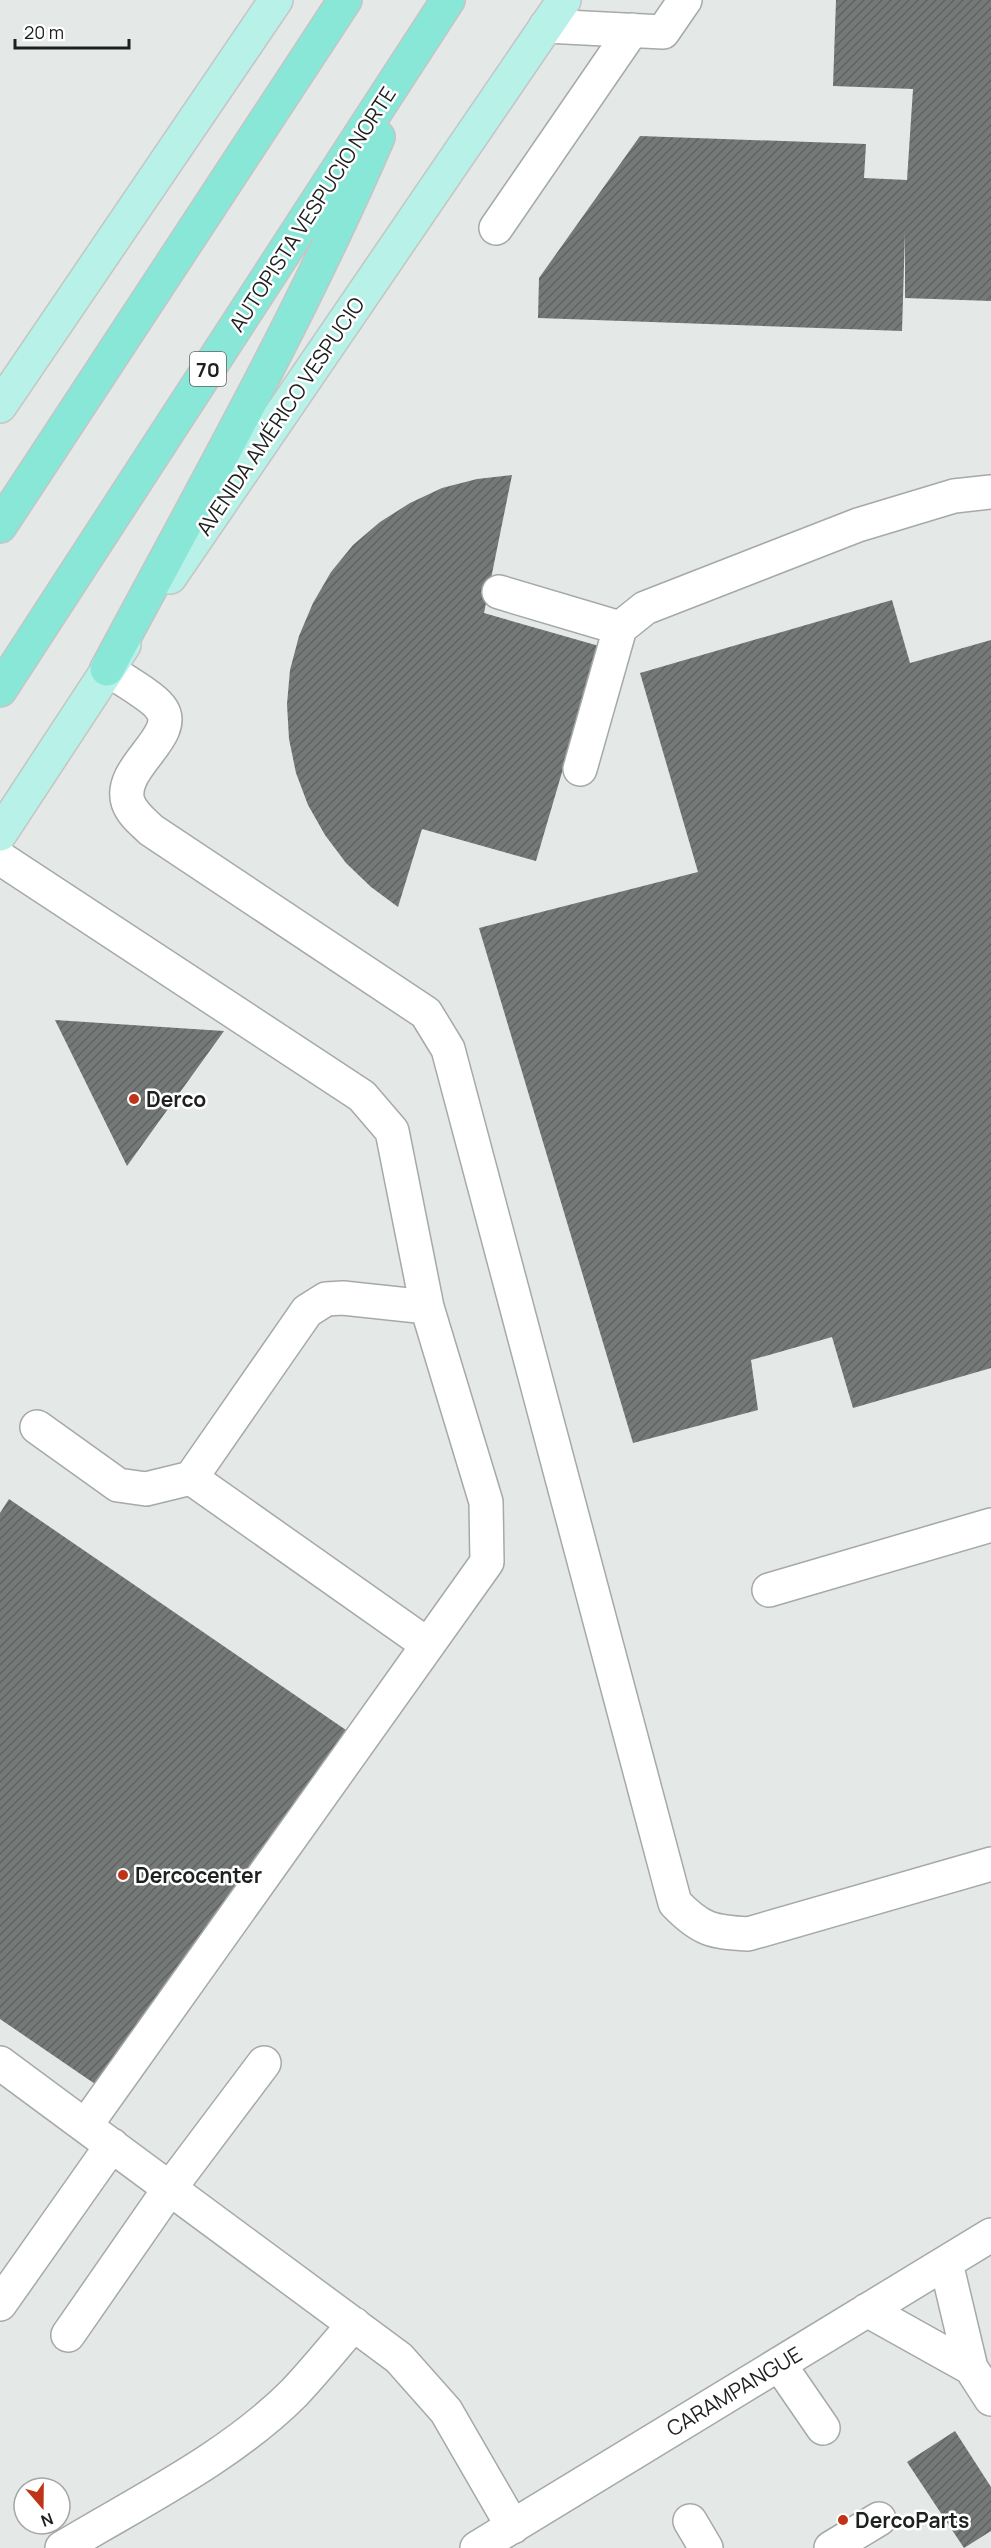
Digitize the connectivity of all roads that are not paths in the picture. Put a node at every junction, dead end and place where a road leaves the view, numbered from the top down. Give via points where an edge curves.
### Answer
1 (276, 0) edge
2 (345, 0) edge
3 (448, 0) edge
4 (685, 0) edge
5 (555, 13) edge
6 (632, 30) junction
7 (417, 49) junction
8 (496, 228) dead end
9 (0, 406) edge
10 (991, 492) edge
11 (0, 526) edge
12 (499, 592) dead end
13 (620, 628) junction
14 (107, 669) junction
15 (0, 690) edge
16 (580, 769) dead end
17 (0, 834) edge
18 (0, 858) edge
19 (427, 1307) junction
20 (37, 1427) dead end
21 (191, 1478) junction
22 (991, 1525) edge
23 (769, 1590) dead end
24 (428, 1645) junction
25 (991, 1864) edge
26 (0, 2063) edge
27 (264, 2063) dead end
28 (86, 2125) junction
29 (112, 2145) junction
30 (170, 2188) junction
31 (991, 2235) edge
32 (946, 2263) junction
33 (0, 2304) edge
34 (867, 2310) junction
35 (354, 2324) junction
36 (68, 2335) dead end
37 (779, 2364) junction
38 (971, 2368) junction
39 (991, 2399) edge
40 (823, 2428) dead end
41 (879, 2519) dead end
42 (690, 2521) dead end
43 (513, 2527) junction
44 (62, 2548) edge
45 (477, 2548) edge
46 (706, 2548) edge
47 (831, 2548) edge

1 - 9 main road
2 - 11 highway
3 - 7 highway, AUTOPISTA VESPUCIO NORTE / 70
4 - 6 street via 663,32
5 - 6 street
5 - 14 main road, AVENIDA AMÉRICO VESPUCIO
6 - 8 street
7 - 14 highway via 298,312
7 - 15 highway, AUTOPISTA VESPUCIO NORTE / 70
10 - 13 street via 954,496 858,525 645,608
12 - 13 street
13 - 16 street
14 - 17 main road, AVENIDA AMÉRICO VESPUCIO
14 - 25 street via 160,707 165,718 163,733 141,760 129,783 128,800 134,813 152,830 426,1013 448,1049 675,1903 694,1923 720,1932 748,1934
18 - 19 street via 362,1096 392,1131
19 - 21 street via 343,1298 326,1299 307,1311
19 - 24 street via 486,1502 487,1562
20 - 21 street via 118,1485 146,1489
21 - 24 street
22 - 23 street
24 - 28 street
26 - 28 street
27 - 30 street
28 - 29 street
29 - 30 street
29 - 33 street
30 - 35 street
30 - 36 street
31 - 32 street, CARAMPANGUE
32 - 34 street, CARAMPANGUE
32 - 38 street
34 - 37 street, CARAMPANGUE
34 - 38 street
35 - 43 street via 399,2358 446,2411
35 - 44 street via 293,2394 249,2431 193,2470
37 - 40 street
37 - 43 street, CARAMPANGUE
38 - 39 street
41 - 47 street
42 - 46 street
43 - 45 street, CARAMPANGUE

